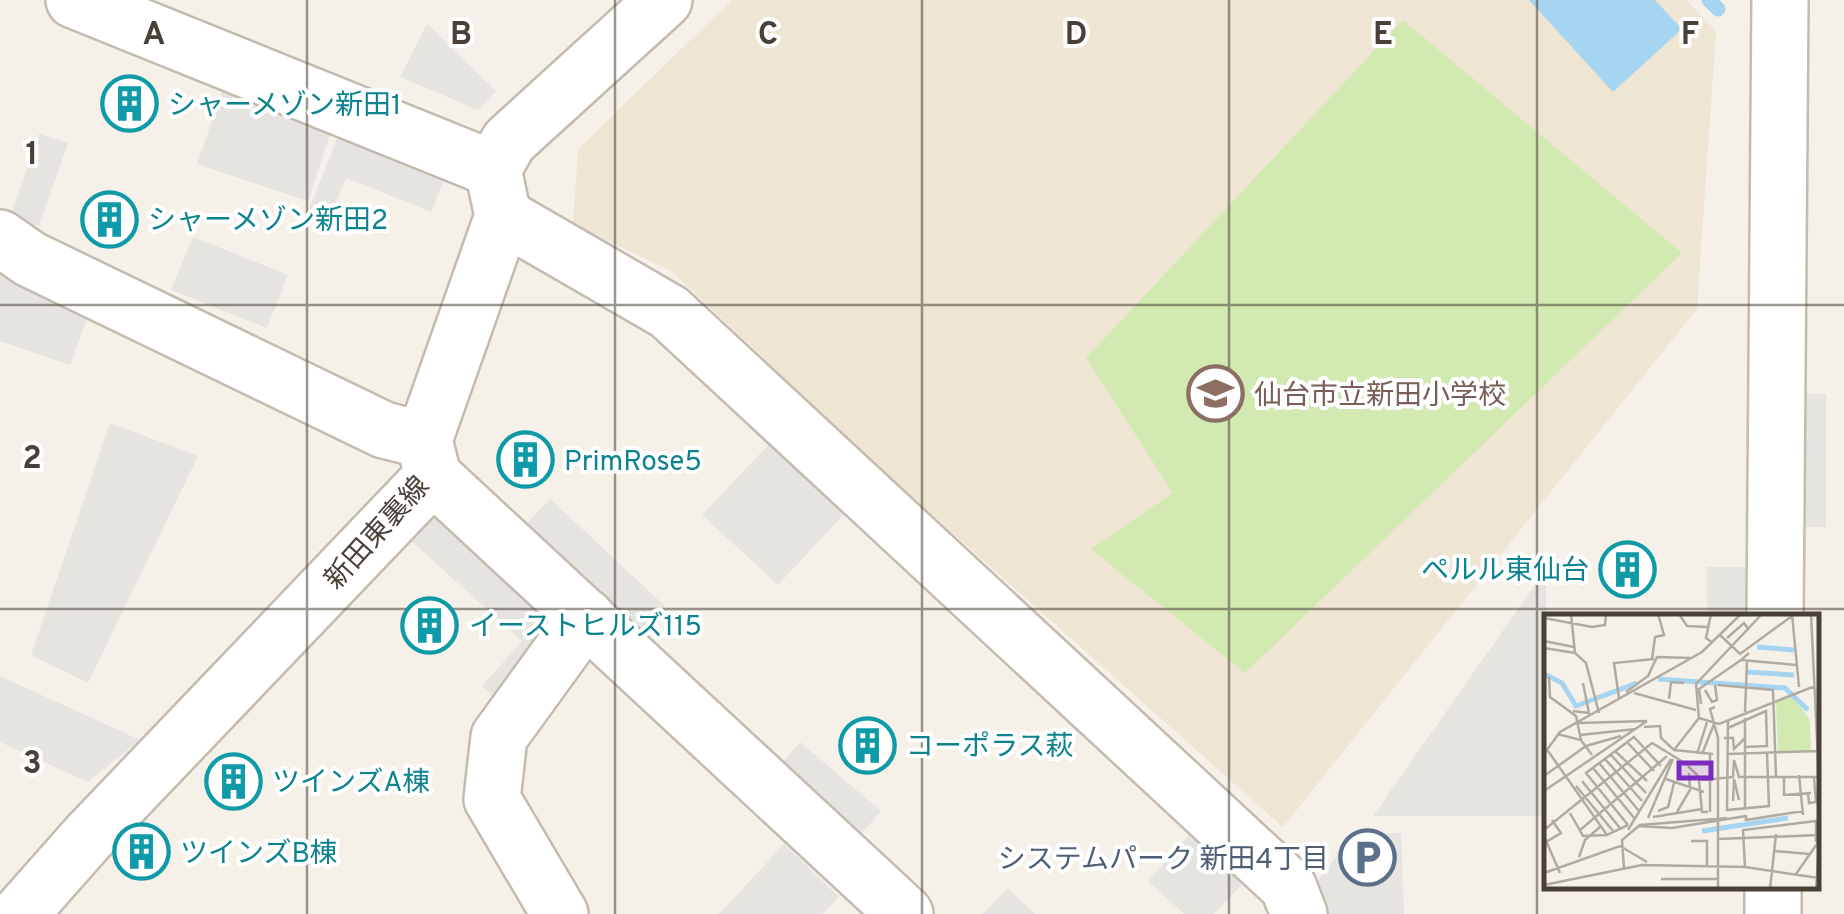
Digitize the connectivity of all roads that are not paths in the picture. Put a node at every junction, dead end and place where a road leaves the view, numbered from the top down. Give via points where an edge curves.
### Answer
1 (74, 0) edge
2 (664, 0) edge
3 (1780, 0) edge
4 (498, 192) junction
5 (0, 238) edge
6 (428, 458) junction
7 (1775, 614) edge
8 (586, 617) junction
9 (1773, 889) edge
10 (20, 914) edge
11 (560, 914) edge
12 (905, 914) edge
13 (1299, 914) edge
14 (1772, 914) edge

1 - 4 street
2 - 4 street, 新田東裏線 via 510,141
3 - 7 street
4 - 6 street, 新田東裏線
4 - 13 street via 669,312 1288,886
5 - 6 street
6 - 8 street
6 - 10 street, 新田東裏線
8 - 11 street via 499,737 492,799
8 - 12 street
9 - 14 street

